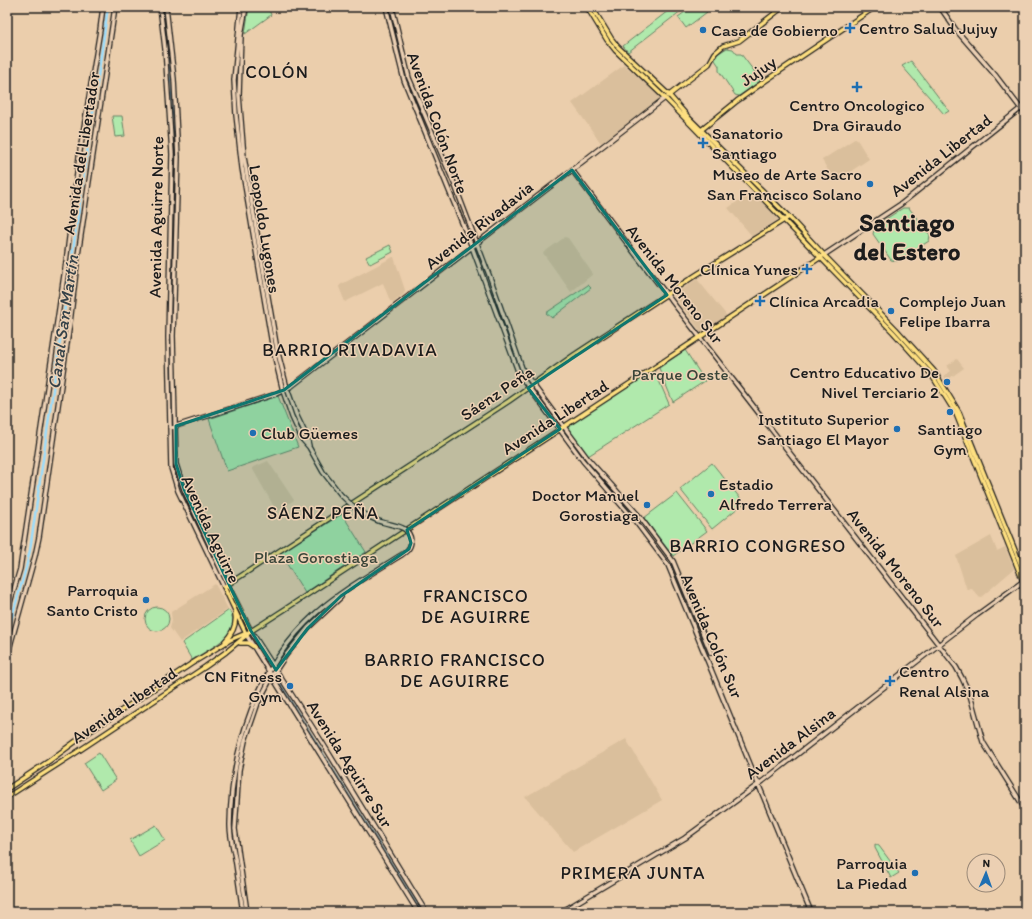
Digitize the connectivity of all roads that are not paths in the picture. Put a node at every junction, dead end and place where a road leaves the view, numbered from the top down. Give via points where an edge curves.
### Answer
1 (103, 7) edge
2 (115, 7) edge
3 (160, 7) edge
4 (166, 7) edge
5 (241, 7) edge
6 (246, 7) edge
7 (386, 7) edge
8 (392, 7) edge
9 (587, 7) edge
10 (592, 7) edge
11 (783, 7) edge
12 (875, 7) edge
13 (940, 7) edge
14 (667, 97) junction
15 (1025, 105) edge
16 (1021, 108) junction
17 (1025, 114) edge
18 (702, 130) junction
19 (698, 133) junction
20 (572, 170) junction
21 (788, 217) junction
22 (784, 220) junction
23 (476, 243) junction
24 (472, 247) junction
25 (822, 256) junction
26 (667, 295) junction
27 (699, 337) junction
28 (533, 385) junction
29 (528, 388) junction
30 (285, 390) junction
31 (564, 426) junction
32 (173, 427) junction
33 (560, 430) junction
34 (1025, 575) edge
35 (1024, 582) edge
36 (357, 583) junction
37 (228, 585) junction
38 (224, 587) junction
39 (234, 608) junction
40 (7, 613) edge
41 (251, 631) junction
42 (246, 634) junction
43 (939, 644) junction
44 (235, 645) junction
45 (219, 646) junction
46 (254, 646) junction
47 (711, 652) dead end
48 (208, 653) junction
49 (7, 657) edge
50 (213, 661) junction
51 (272, 665) junction
52 (276, 670) junction
53 (271, 674) junction
54 (759, 784) junction
55 (7, 789) edge
56 (7, 797) edge
57 (1025, 808) edge
58 (243, 912) edge
59 (247, 912) edge
60 (418, 912) edge
61 (426, 912) edge
62 (561, 912) edge
63 (811, 912) edge

1 - 40 main road, Avenida del Libertador via 20,569
2 - 49 main road, Avenida del Libertador via 39,537
3 - 32 main road, Avenida Aguirre Norte via 172,154 168,337
4 - 32 main road, Avenida Aguirre Norte via 174,79 178,157
5 - 30 main road, Leopoldo Lugones via 234,80 239,147 269,330
6 - 30 main road, Leopoldo Lugones via 241,35 240,120 244,157
7 - 24 main road, Avenida Colón Norte via 404,80
8 - 23 main road, Avenida Colón Norte via 410,78
9 - 14 main road via 615,50
10 - 14 main road via 611,38
11 - 14 main road, Avenida Rivadavia via 739,41 723,46 715,53 709,64
12 - 18 main road, Jujuy via 765,81
13 - 16 main road
14 - 18 main road
14 - 19 main road
14 - 20 main road, Avenida Rivadavia
15 - 16 main road, Avenida Libertad
16 - 17 main road
16 - 25 main road, Avenida Libertad via 901,204
18 - 19 main road, Jujuy
18 - 21 main road
19 - 22 main road
20 - 23 main road, Avenida Rivadavia
20 - 26 main road, Avenida Moreno Sur
21 - 22 main road, Sáenz Peña
21 - 25 main road
22 - 25 main road
22 - 26 main road, Sáenz Peña
23 - 24 main road, Avenida Rivadavia
23 - 28 main road, Avenida Colón Sur via 523,371
24 - 29 main road, Avenida Colón Sur via 519,374
24 - 30 main road, Avenida Rivadavia
25 - 27 main road, Avenida Libertad
25 - 34 main road via 896,329 935,372 959,412
25 - 35 main road via 917,357 939,386 956,414
26 - 27 main road, Avenida Moreno Sur
26 - 28 main road, Sáenz Peña via 574,355
27 - 31 main road, Avenida Libertad
27 - 43 main road, Avenida Moreno Sur
28 - 29 main road, Sáenz Peña
28 - 31 main road, Avenida Colón Sur
29 - 33 main road, Avenida Colón Sur
29 - 37 main road, Sáenz Peña
30 - 32 main road, Avenida Rivadavia
30 - 36 main road, Leopoldo Lugones, bridge via 307,437 309,447 341,495 366,515 403,528 411,539 410,546 404,553
31 - 33 main road, Avenida Libertad
31 - 47 main road, Avenida Colón Sur via 588,459 640,517 673,561
32 - 37 main road, Avenida Aguirre via 177,470
32 - 38 main road, Avenida Aguirre via 170,462 172,474
33 - 41 main road, Avenida Libertad
33 - 54 main road, Avenida Colón Sur via 668,565
35 - 43 main road, Avenida Alsina
36 - 51 main road, Leopoldo Lugones via 316,613
36 - 52 main road, Leopoldo Lugones via 308,628
37 - 38 main road, Sáenz Peña
37 - 41 main road, Avenida Aguirre
38 - 39 main road, Avenida Aguirre
39 - 42 main road, Avenida Aguirre
39 - 45 main road via 234,627 229,637
41 - 42 main road, Avenida Libertad
41 - 51 main road, Avenida Aguirre Sur
42 - 44 main road, Avenida Libertad
42 - 45 main road, Avenida Libertad
42 - 46 main road
43 - 54 main road, Avenida Alsina
43 - 57 main road, Avenida Moreno Sur via 965,683 984,744
44 - 46 main road via 244,642
44 - 50 main road, Avenida Libertad
45 - 48 main road, Avenida Libertad
46 - 53 main road
48 - 50 main road
48 - 55 main road, Avenida Libertad
50 - 56 main road, Avenida Libertad
51 - 52 main road, Avenida Aguirre Sur
51 - 53 main road, Leopoldo Lugones
52 - 53 main road, Leopoldo Lugones
52 - 61 main road, Avenida Aguirre Sur
53 - 58 main road, Leopoldo Lugones via 261,688 246,724 234,774 230,825
53 - 59 main road, Leopoldo Lugones via 249,727 239,770 235,829
53 - 60 main road, Avenida Aguirre Sur
54 - 62 main road, Avenida Alsina via 685,838
54 - 63 main road, Avenida Colón Sur

